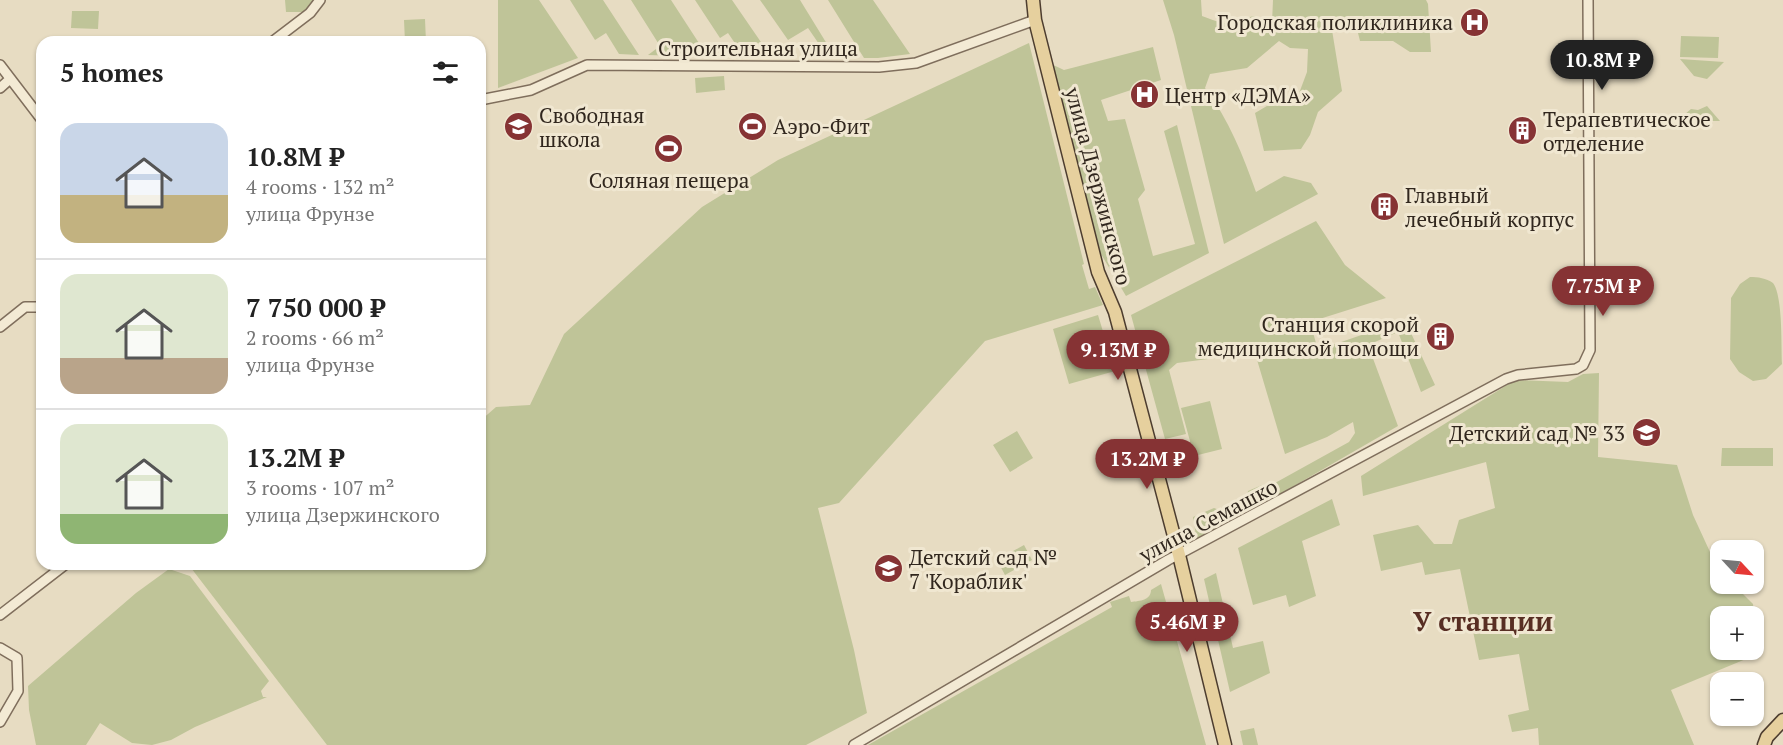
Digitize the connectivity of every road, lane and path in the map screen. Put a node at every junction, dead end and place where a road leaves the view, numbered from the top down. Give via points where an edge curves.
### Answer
1 (320, 0) edge
2 (1023, 0) edge
3 (1033, 0) edge
4 (1588, 0) edge
5 (1035, 20) junction
6 (280, 36) edge
7 (0, 65) edge
8 (10, 79) junction
9 (0, 88) edge
10 (486, 99) edge
11 (36, 112) edge
12 (36, 307) edge
13 (0, 327) edge
14 (1179, 555) junction
15 (58, 570) edge
16 (0, 615) edge
17 (0, 648) edge
18 (1782, 721) edge
19 (0, 722) edge
20 (854, 745) edge
21 (1225, 745) edge
22 (1764, 745) edge

1 - 6 street via 310,13
2 - 5 main road, улица Дзержинского
3 - 5 main road, улица Дзержинского
4 - 14 street, улица Семашко via 1590,350 1583,365 1506,379
5 - 10 street, Строительная улица via 916,63 879,67 586,65 531,90
5 - 14 main road, улица Дзержинского via 1098,272 1115,312
7 - 8 street
8 - 9 street
8 - 11 street
12 - 13 street via 26,307
14 - 20 street, улица Семашко
14 - 21 main road, улица Дзержинского
15 - 16 street
17 - 19 street via 17,658 18,692
18 - 22 main road

